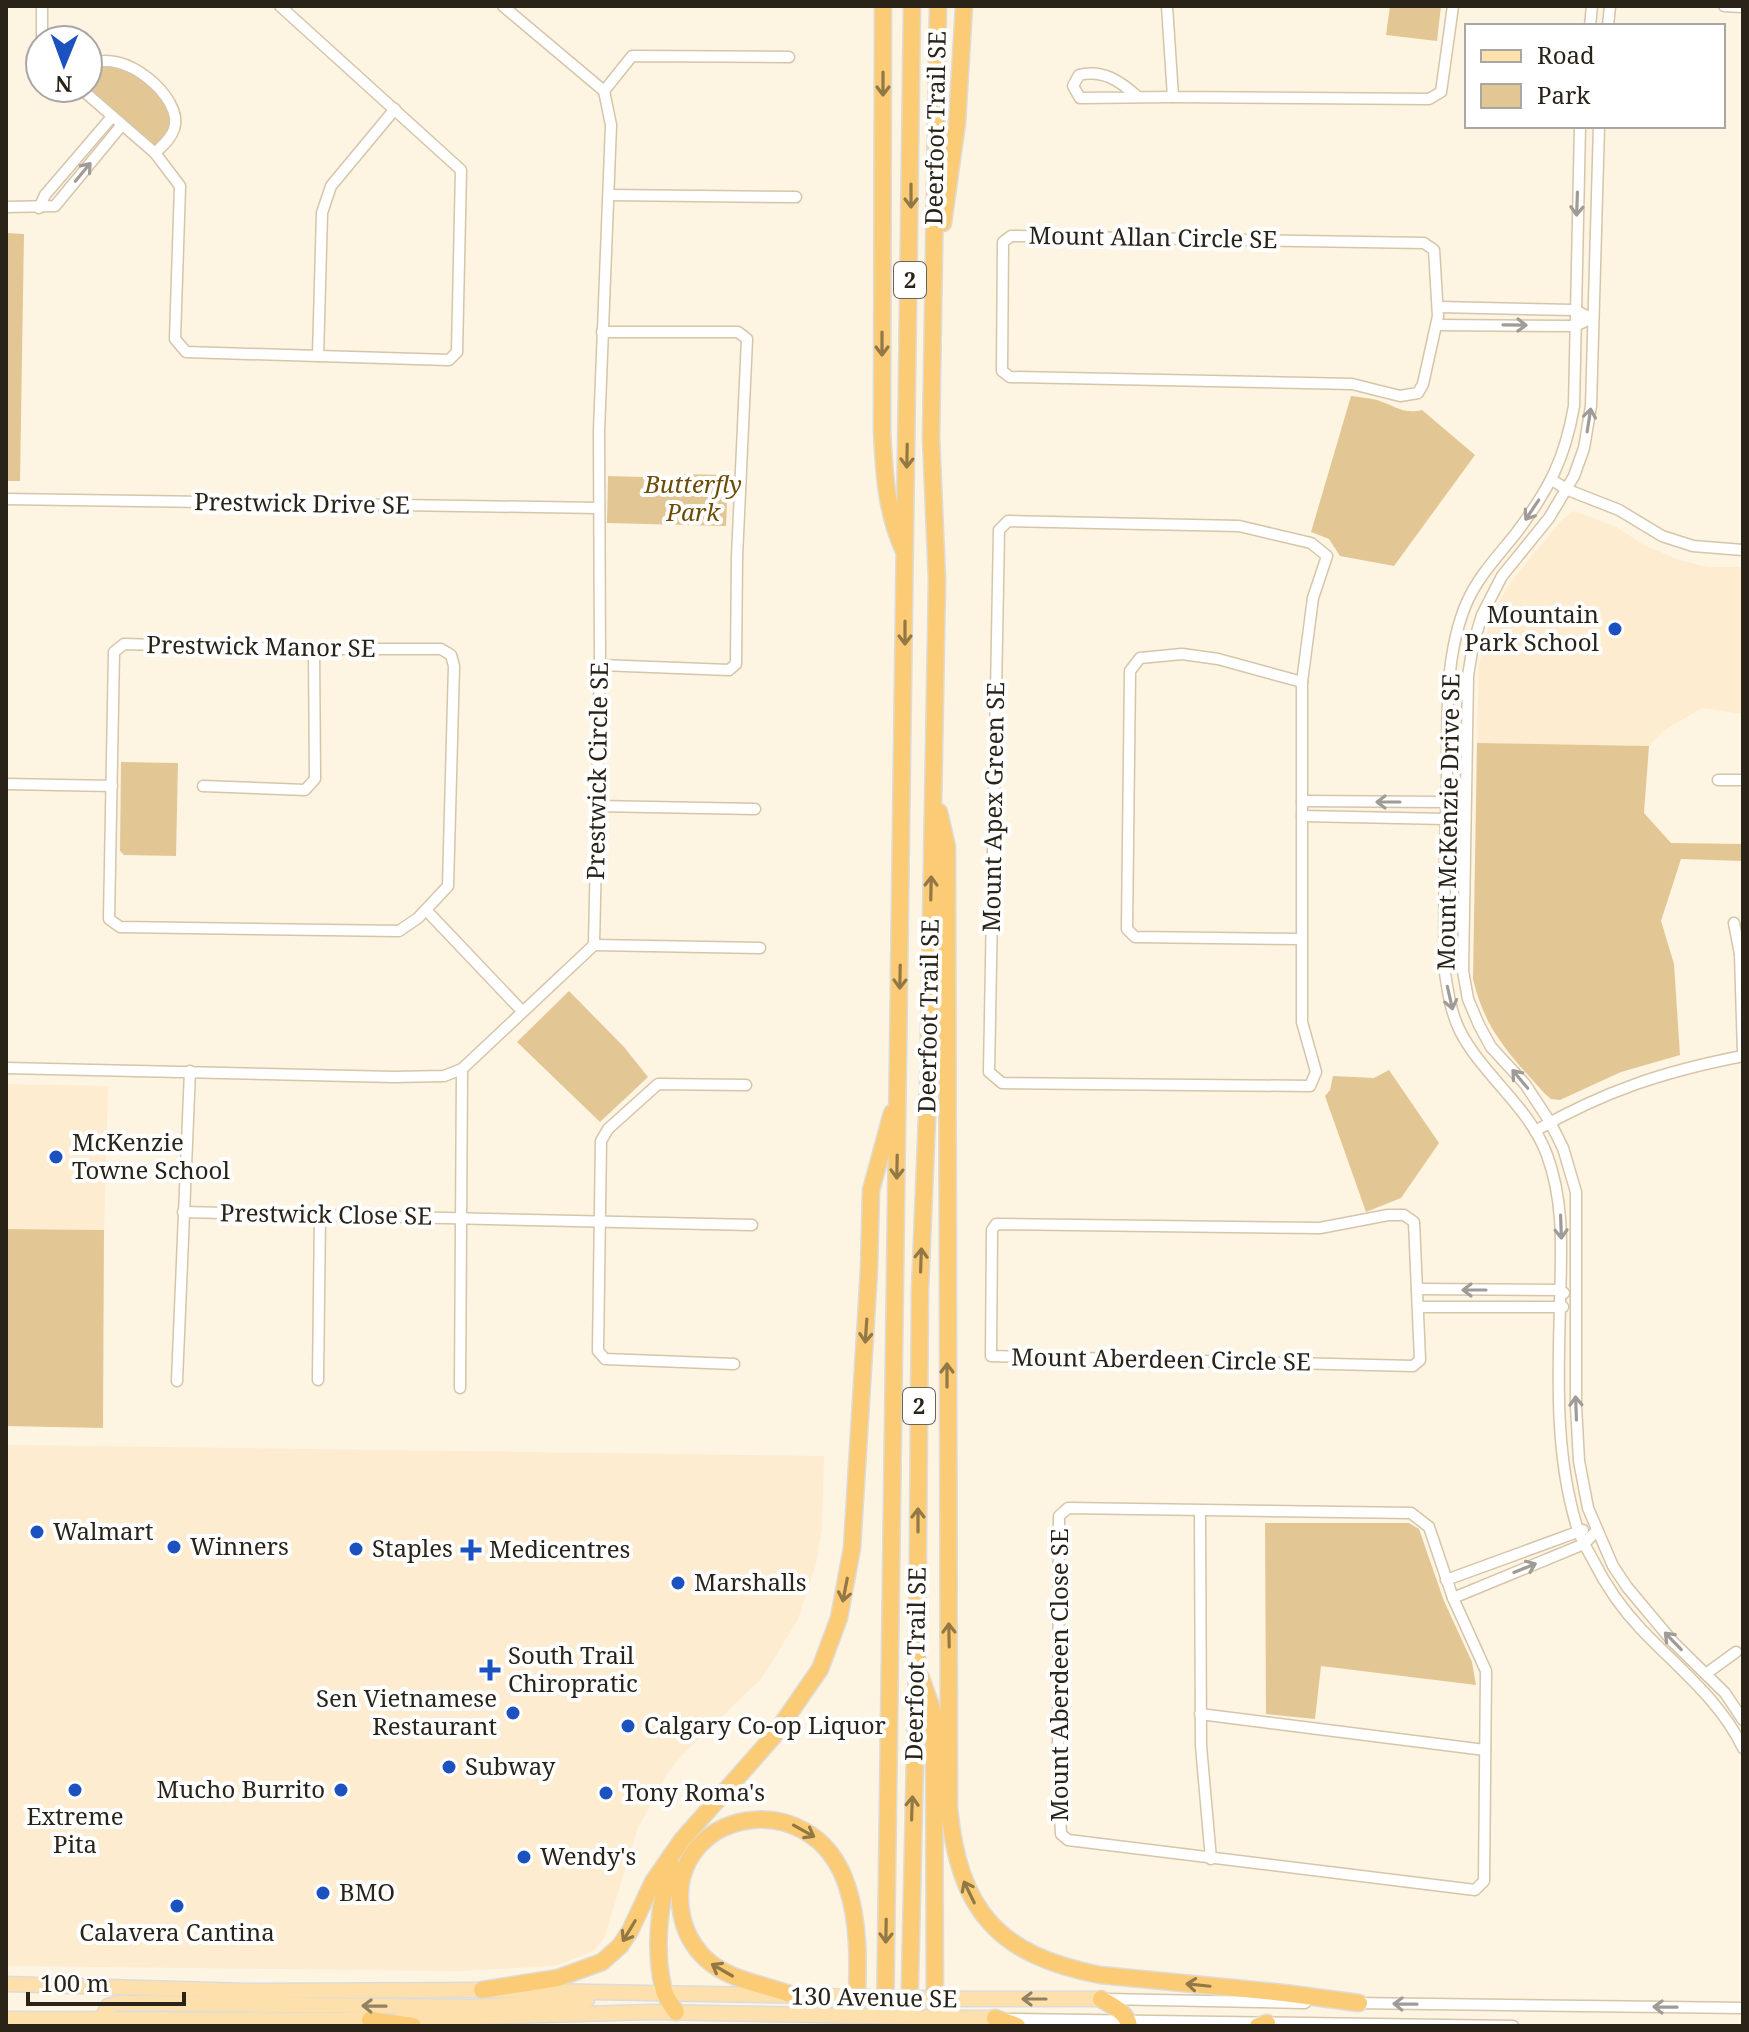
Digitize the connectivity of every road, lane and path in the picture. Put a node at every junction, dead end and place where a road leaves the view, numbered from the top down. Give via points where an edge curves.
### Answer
1 (280, 6) edge
2 (503, 6) edge
3 (883, 6) edge
4 (912, 6) edge
5 (938, 6) edge
6 (964, 6) edge
7 (1167, 6) edge
8 (1453, 6) edge
9 (1724, 6) edge
10 (1743, 7) edge
11 (789, 57) dead end
12 (104, 61) edge
13 (604, 91) junction
14 (1138, 97) junction
15 (1173, 97) junction
16 (97, 104) edge
17 (395, 109) junction
18 (111, 118) junction
19 (121, 126) junction
20 (1580, 128) edge
21 (1599, 128) edge
22 (155, 153) junction
23 (609, 195) junction
24 (796, 197) dead end
25 (6, 207) edge
26 (39, 208) junction
27 (933, 296) junction
28 (1439, 307) junction
29 (1574, 310) junction
30 (1592, 318) junction
31 (1437, 325) junction
32 (1575, 326) junction
33 (602, 332) junction
34 (318, 356) junction
35 (1552, 480) junction
36 (1568, 490) junction
37 (6, 499) edge
38 (599, 508) junction
39 (1743, 550) edge
40 (905, 555) junction
41 (314, 649) junction
42 (600, 665) junction
43 (1302, 682) junction
44 (1718, 780) dead end
45 (1743, 780) edge
46 (6, 784) edge
47 (112, 786) junction
48 (203, 786) dead end
49 (934, 787) junction
50 (1302, 801) junction
51 (1446, 802) junction
52 (597, 806) junction
53 (755, 809) dead end
54 (1464, 811) junction
55 (1302, 816) junction
56 (1446, 819) junction
57 (426, 910) junction
58 (1734, 923) dead end
59 (1301, 939) junction
60 (594, 945) junction
61 (760, 948) dead end
62 (1742, 954) edge
63 (522, 1011) junction
64 (1743, 1055) edge
65 (6, 1068) edge
66 (462, 1069) junction
67 (190, 1071) junction
68 (746, 1085) dead end
69 (899, 1089) junction
70 (1550, 1122) junction
71 (1535, 1131) junction
72 (183, 1212) junction
73 (320, 1215) junction
74 (460, 1219) junction
75 (600, 1223) junction
76 (752, 1225) dead end
77 (1417, 1289) junction
78 (1560, 1290) junction
79 (1576, 1301) junction
80 (1418, 1307) junction
81 (1560, 1308) junction
82 (734, 1364) dead end
83 (318, 1380) dead end
84 (177, 1381) dead end
85 (460, 1388) dead end
86 (1200, 1512) junction
87 (1578, 1530) junction
88 (1597, 1530) junction
89 (1584, 1544) junction
90 (1446, 1580) junction
91 (1453, 1598) junction
92 (1736, 1652) dead end
93 (917, 1667) junction
94 (1707, 1673) junction
95 (1200, 1714) junction
96 (1743, 1720) edge
97 (1743, 1748) edge
98 (1485, 1750) junction
99 (682, 1840) junction
100 (1211, 1859) junction
101 (6, 1984) edge
102 (102, 1985) junction
103 (118, 1986) junction
104 (482, 1990) junction
105 (619, 1994) junction
106 (664, 1994) junction
107 (795, 1996) junction
108 (1101, 1999) junction
109 (119, 2003) junction
110 (1359, 2003) junction
111 (1743, 2008) edge
112 (676, 2012) junction
113 (995, 2018) junction
114 (6, 2019) edge
115 (175, 2019) junction
116 (40, 2020) junction
117 (370, 2020) junction
118 (102, 2022) edge
119 (118, 2022) edge
120 (1129, 2023) edge
121 (1262, 2025) edge
122 (56, 2026) edge
123 (158, 2026) edge
124 (413, 2026) edge
125 (856, 2026) edge
126 (885, 2026) edge
127 (909, 2026) edge
128 (935, 2026) edge
129 (1017, 2026) edge
130 (1513, 2026) edge

1 - 17 street
2 - 13 street
3 -> 40 highway via 882,430 886,497
4 -> 40 highway, Deerfoot Trail SE / 2
5 - 27 highway, Deerfoot Trail SE / 2
6 - 27 highway via 957,123
7 - 15 street
8 - 15 street via 1441,92 1429,99
9 - 10 street
11 - 13 street via 632,56
12 - 22 street via 124,62 166,98 175,127
13 - 23 street, Prestwick Circle SE via 611,125
14 - 14 street via 1080,98 1073,86 1079,75 1094,72 1121,81
14 - 15 street
16 - 18 street
17 - 34 street via 331,186 322,213
17 - 34 street via 461,170 457,352 449,360
18 - 19 street
18 - 26 street
19 - 22 street
26 -> 19 street via 55,206
20 -> 29 street, Mount McKenzie Drive SE
21 - 30 street, Mount McKenzie Drive SE
22 - 34 street via 180,186 175,339 186,352
23 - 24 street
23 - 33 street, Prestwick Circle SE
25 - 26 street
27 - 49 highway, Deerfoot Trail SE / 2
28 - 29 street
28 - 31 street, Mount Allan Circle SE
28 - 31 street, Mount Allan Circle SE via 1434,250 1424,243 1011,236 1003,242 1002,371 1010,377 1352,384 1409,395 1423,384
29 - 30 street
29 - 32 street, Mount McKenzie Drive SE
30 - 32 street
36 -> 30 street, Mount McKenzie Drive SE via 1584,448 1591,406
31 -> 32 street
32 - 35 street, Mount McKenzie Drive SE via 1574,406
33 - 38 street, Prestwick Circle SE
33 - 42 street via 738,332 747,339 736,664 729,670
35 - 36 street
35 -> 51 street, Mount McKenzie Drive SE via 1467,602 1450,674
36 - 39 street via 1619,510 1662,536 1693,546
36 - 54 street, Mount McKenzie Drive SE via 1502,576 1482,615 1468,676
37 - 38 street, Prestwick Drive SE
38 - 42 street, Prestwick Circle SE
40 -> 69 highway, Deerfoot Trail SE / 2
41 - 47 street, Prestwick Manor SE via 124,644 114,652
41 - 48 street via 315,779 305,790
41 - 57 street, Prestwick Manor SE via 441,649 451,655 448,886
42 - 52 street, Prestwick Circle SE
43 - 50 street, Mount Apex Green SE
43 - 59 street via 1182,654 1140,658 1130,671 1127,929 1135,937
43 - 59 street, Mount Apex Green SE via 1313,598 1327,556 1311,543 1239,526 1008,521 999,530 989,1072 1002,1083 1310,1086 1316,1072 1302,1022
44 - 45 street
46 - 47 street
47 - 57 street, Prestwick Manor SE via 109,919 120,927 399,931
93 -> 49 highway, Deerfoot Trail SE / 2 via 920,1290
110 -> 49 highway via 1071,1969 1006,1939 974,1902 955,1856 949,1808 947,847
51 -> 50 street
50 - 55 street, Mount Apex Green SE
51 - 54 street
51 - 56 street, Mount McKenzie Drive SE
52 - 53 street
52 - 60 street, Prestwick Circle SE
54 - 56 street
70 -> 54 street, Mount McKenzie Drive SE via 1491,1047 1468,999 1463,971
55 - 56 street
55 - 59 street, Mount Apex Green SE
56 -> 71 street, Mount McKenzie Drive SE via 1444,941 1450,1003 1478,1059
57 - 63 street
58 - 62 street
60 - 61 street
60 - 63 street
62 - 64 street
63 - 66 street
64 - 70 street via 1619,1089
65 - 67 street
66 - 67 street via 444,1076 394,1077
66 - 74 street, Prestwick Close SE
67 - 72 street
68 - 75 street via 658,1084 608,1129 601,1141
69 -> 99 highway via 871,1190 853,1535 839,1618 820,1669 801,1699
69 -> 126 highway, Deerfoot Trail SE / 2
70 - 71 street
70 - 79 street, Mount McKenzie Drive SE via 1576,1192
71 -> 78 street, Mount McKenzie Drive SE via 1559,1192
72 - 73 street, Prestwick Close SE
72 - 84 street
73 - 74 street, Prestwick Close SE
73 - 83 street
74 - 75 street
74 - 85 street
75 - 76 street
75 - 82 street via 598,1351 605,1359
78 -> 77 street
77 - 80 street, Mount Aberdeen Circle SE
77 - 80 street, Mount Aberdeen Circle SE via 1414,1222 1404,1215 1320,1228 996,1224 991,1356 1413,1366 1420,1360
78 - 79 street
78 - 81 street, Mount McKenzie Drive SE
79 - 81 street
88 -> 79 street, Mount McKenzie Drive SE via 1579,1461
80 - 81 street
81 - 87 street, Mount McKenzie Drive SE via 1563,1462
86 - 90 street, Mount Aberdeen Close SE via 1411,1513 1429,1527
86 - 95 street
86 - 100 street, Mount Aberdeen Close SE via 1068,1508 1059,1516 1058,1771 1061,1834 1068,1840
87 - 88 street
87 - 89 street, Mount McKenzie Drive SE
87 - 90 street
88 - 89 street
94 -> 88 street, Mount McKenzie Drive SE via 1627,1587
91 -> 89 street
89 - 97 street, Mount McKenzie Drive SE via 1639,1627 1714,1703
90 - 91 street, Mount Aberdeen Close SE
91 - 98 street, Mount Aberdeen Close SE via 1486,1671
92 - 94 street
127 -> 93 highway, Deerfoot Trail SE / 2
93 - 128 highway via 934,1715
94 - 96 street, Mount McKenzie Drive SE
95 - 98 street
95 - 100 street
98 - 100 street, Mount Aberdeen Close SE via 1484,1881 1475,1890
99 -> 104 highway via 653,1882 630,1931 602,1962 558,1978
99 - 106 highway via 662,1892
101 - 102 main road, 130 Avenue SE
102 - 103 main road, 130 Avenue SE
102 - 118 street
103 - 104 main road, 130 Avenue SE
103 - 109 street
104 - 105 main road, 130 Avenue SE
105 - 106 main road, 130 Avenue SE
105 -> 109 main road via 475,2007
106 - 107 main road, 130 Avenue SE
106 - 112 highway
108 -> 107 main road, 130 Avenue SE, bridge
107 -> 125 highway via 735,1977 708,1962 684,1929 679,1898 686,1866 704,1840 734,1825 766,1819 801,1827 834,1858 848,1887 857,1931
108 - 110 street, 130 Avenue SE
108 - 120 highway via 1120,2010
109 - 118 main road via 108,2006
109 - 119 street
111 -> 110 street, 130 Avenue SE
112 - 113 main road, 130 Avenue SE, bridge
112 - 117 main road, 130 Avenue SE
113 - 120 street, 130 Avenue SE
113 - 129 highway
114 - 116 main road, 130 Avenue SE
115 - 117 main road, 130 Avenue SE
115 - 119 main road, 130 Avenue SE
115 - 123 main road
116 - 118 main road, 130 Avenue SE
116 - 122 main road
117 - 124 highway
118 - 119 main road, 130 Avenue SE
120 - 121 street, 130 Avenue SE
121 - 130 street, 130 Avenue SE

